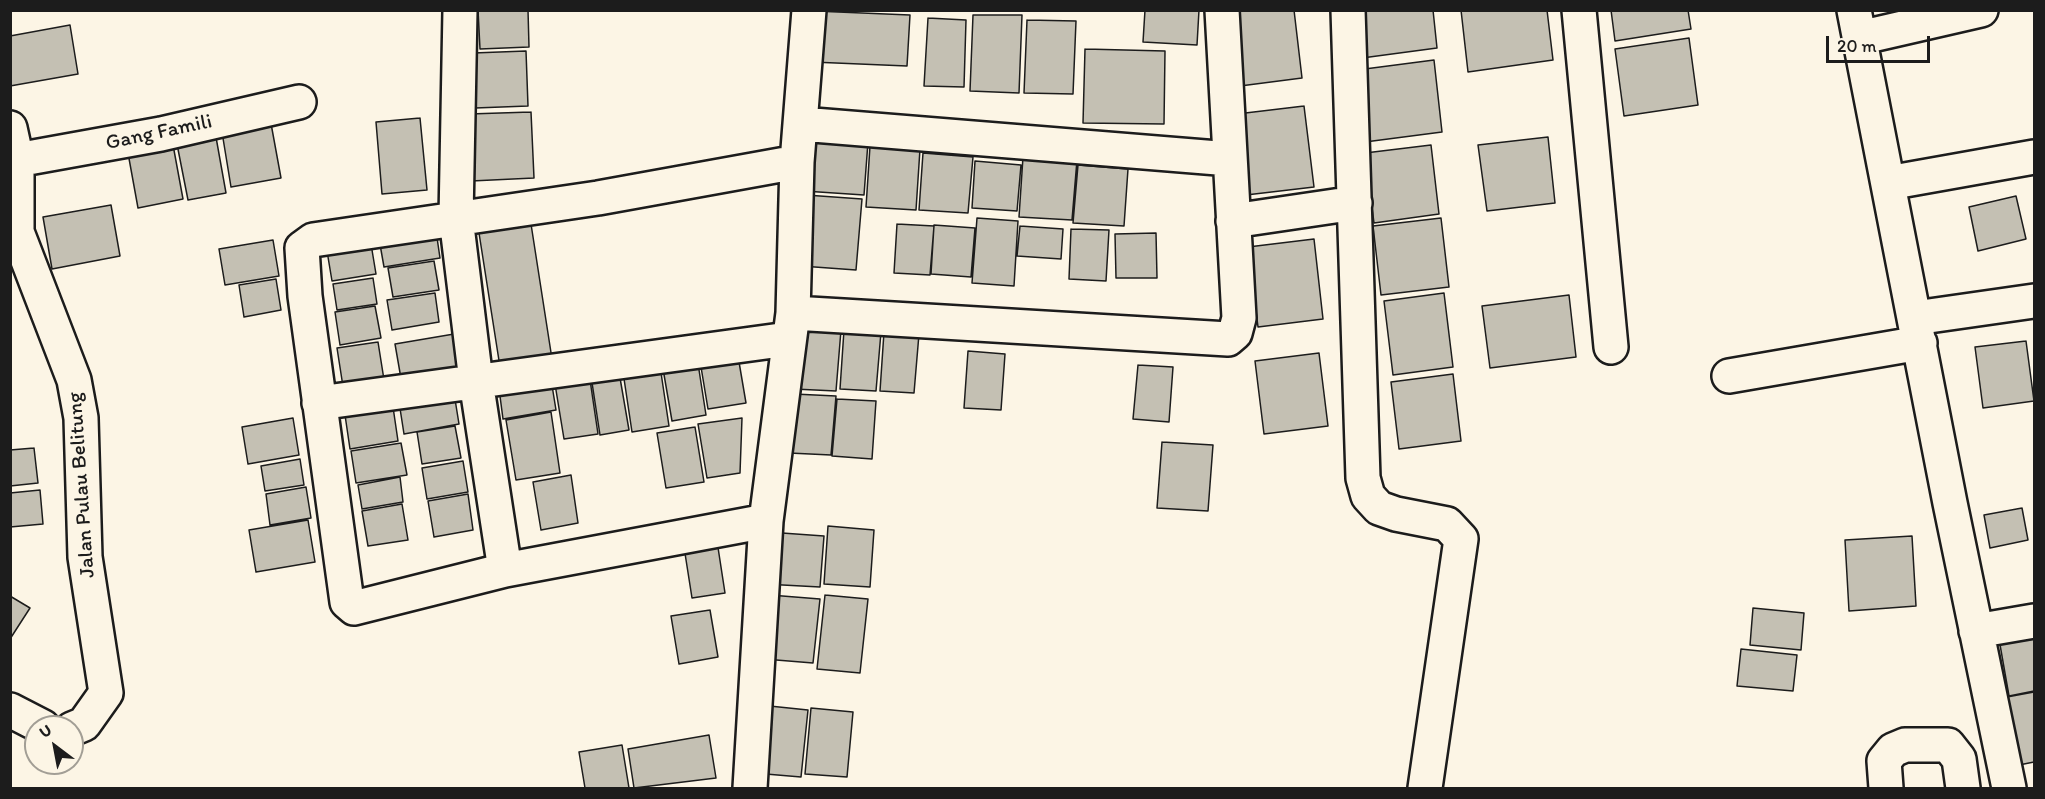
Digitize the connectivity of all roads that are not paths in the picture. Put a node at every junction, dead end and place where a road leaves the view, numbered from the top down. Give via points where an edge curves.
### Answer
1 (460, 10) edge
2 (809, 10) edge
3 (1222, 10) edge
4 (1348, 10) edge
5 (1579, 10) edge
6 (1980, 10) edge
7 (1856, 24) edge
8 (299, 102) dead end
9 (801, 124) junction
10 (10, 128) edge
11 (2034, 157) edge
12 (1230, 159) junction
13 (17, 160) junction
14 (797, 162) junction
15 (1888, 183) junction
16 (1355, 202) junction
17 (456, 218) junction
18 (1233, 221) junction
19 (14, 237) edge
20 (2034, 301) edge
21 (791, 326) junction
22 (1917, 331) junction
23 (1611, 347) dead end
24 (1729, 376) dead end
25 (476, 381) junction
26 (319, 403) junction
27 (766, 521) junction
28 (506, 570) junction
29 (2034, 621) edge
30 (1976, 631) junction
31 (10, 710) edge
32 (24, 717) edge
33 (84, 724) edge
34 (750, 789) edge
35 (1425, 789) edge
36 (1886, 789) edge
37 (1963, 789) edge
38 (2009, 789) edge

1 - 17 street
2 - 9 street
3 - 12 street
4 - 16 street
5 - 23 street
6 - 7 street
7 - 15 street
8 - 13 street, Gang Famili via 161,134
9 - 12 street
9 - 14 street
10 - 13 street, Jalan Pulau Belitung
11 - 15 street
12 - 18 street
13 - 19 street, Jalan Pulau Belitung
14 - 17 street via 598,198
14 - 21 street
15 - 22 street
16 - 18 street
16 - 35 street via 1363,478 1368,496 1379,507 1396,514 1447,525 1461,539
17 - 25 street
17 - 26 street via 313,240 302,248
18 - 21 street via 1239,318 1235,333 1228,339
19 - 33 street, Jalan Pulau Belitung via 74,380 81,418 85,557 106,693
20 - 22 street
21 - 25 street
21 - 27 street
22 - 24 street
22 - 30 street
25 - 26 street
25 - 28 street
26 - 28 street via 345,598 350,606
27 - 28 street
27 - 34 street
29 - 30 street
30 - 38 street
31 - 32 street
36 - 37 street via 1884,760 1905,745 1948,745 1955,750

